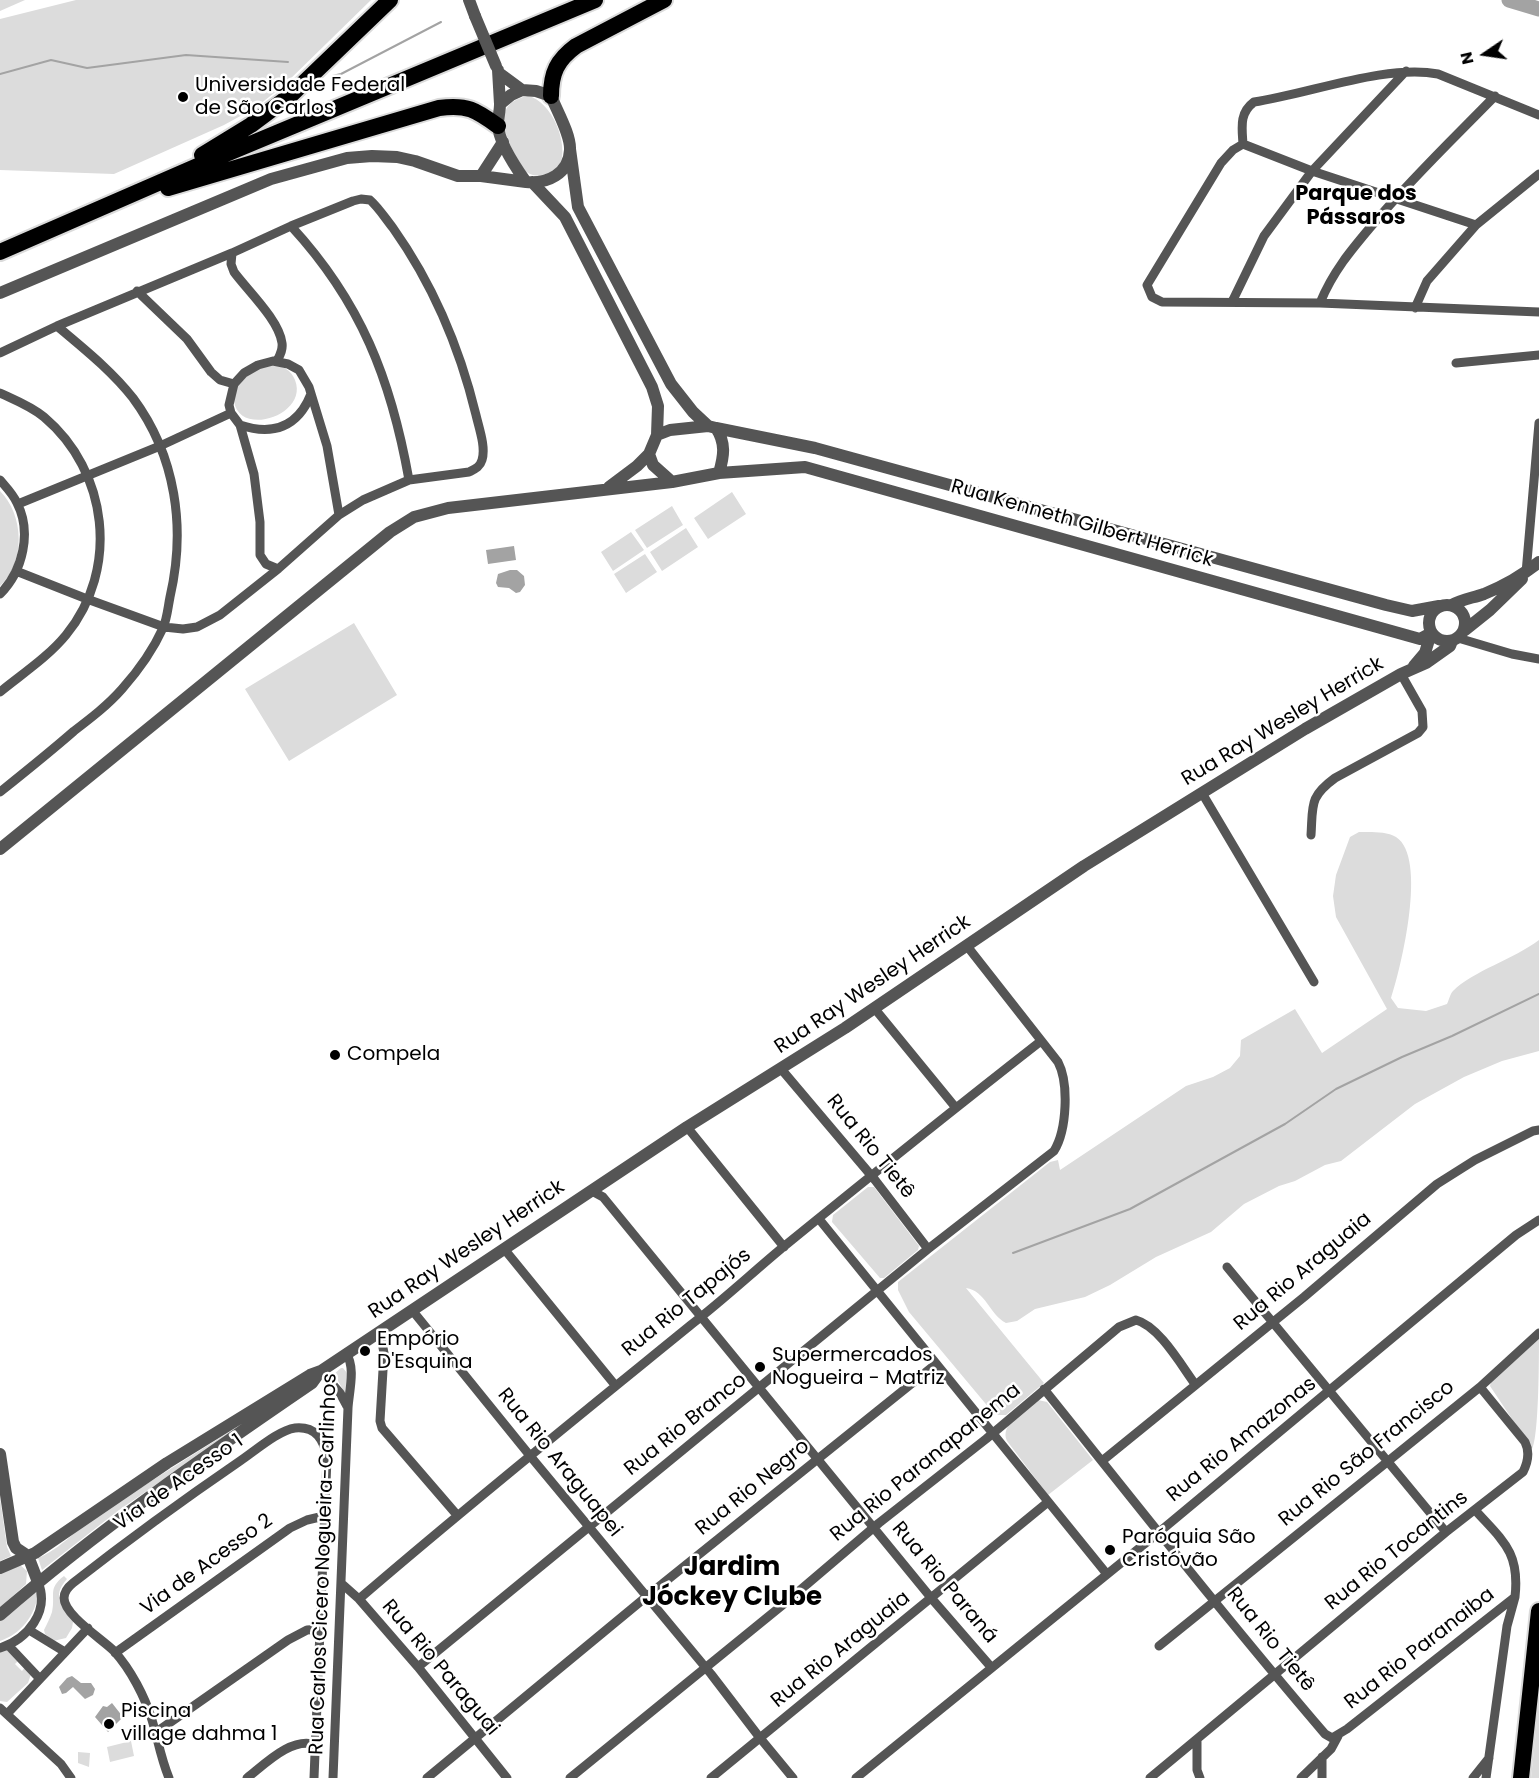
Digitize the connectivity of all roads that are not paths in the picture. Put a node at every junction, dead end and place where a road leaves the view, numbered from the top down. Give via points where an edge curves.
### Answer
1 (390, 0) edge
2 (566, 0) edge
3 (595, 0) edge
4 (664, 0) edge
5 (468, 1) edge
6 (498, 70) junction
7 (1406, 71) junction
8 (522, 90) junction
9 (551, 96) junction
10 (1495, 96) junction
11 (500, 104) junction
12 (1539, 115) edge
13 (500, 134) junction
14 (1243, 144) junction
15 (570, 150) junction
16 (202, 154) junction
17 (1312, 171) junction
18 (1539, 174) edge
19 (481, 176) junction
20 (529, 182) junction
21 (1395, 198) junction
22 (106, 205) junction
23 (291, 225) junction
24 (1476, 225) junction
25 (0, 243) edge
26 (0, 252) edge
27 (232, 253) junction
28 (137, 291) junction
29 (0, 293) edge
30 (1232, 302) junction
31 (1320, 303) junction
32 (1415, 308) junction
33 (1539, 312) edge
34 (57, 326) junction
35 (0, 353) edge
36 (1539, 355) edge
37 (278, 361) junction
38 (1456, 363) dead end
39 (234, 384) junction
40 (0, 393) edge
41 (311, 394) junction
42 (231, 413) junction
43 (1539, 423) edge
44 (240, 425) junction
45 (712, 427) junction
46 (657, 435) junction
47 (160, 446) junction
48 (649, 454) junction
49 (719, 473) junction
50 (89, 477) junction
51 (0, 480) edge
52 (410, 480) junction
53 (672, 482) junction
54 (605, 489) junction
55 (18, 504) junction
56 (339, 514) junction
57 (1539, 564) edge
58 (278, 569) junction
59 (16, 571) junction
60 (1524, 574) junction
61 (0, 594) edge
62 (87, 599) junction
63 (1445, 606) junction
64 (164, 627) junction
65 (1431, 633) junction
66 (1458, 636) junction
67 (1539, 659) edge
68 (1405, 673) junction
69 (0, 692) edge
70 (0, 792) edge
71 (1202, 793) junction
72 (1311, 835) dead end
73 (0, 849) edge
74 (967, 946) junction
75 (1314, 982) dead end
76 (875, 1009) junction
77 (1041, 1041) junction
78 (782, 1070) junction
79 (956, 1108) junction
80 (687, 1127) junction
81 (1539, 1130) edge
82 (871, 1176) junction
83 (592, 1191) junction
84 (819, 1219) junction
85 (1539, 1220) edge
86 (784, 1247) junction
87 (928, 1249) junction
88 (505, 1250) junction
89 (1227, 1268) dead end
90 (878, 1291) junction
91 (412, 1310) junction
92 (701, 1316) junction
93 (1272, 1323) junction
94 (380, 1332) junction
95 (1539, 1333) edge
96 (346, 1353) junction
97 (936, 1364) junction
98 (321, 1371) junction
99 (1195, 1384) junction
100 (615, 1385) junction
101 (760, 1387) junction
102 (1480, 1387) junction
103 (1044, 1389) junction
104 (1329, 1391) junction
105 (348, 1408) junction
106 (993, 1432) junction
107 (0, 1454) edge
108 (531, 1457) junction
109 (817, 1459) junction
110 (1387, 1460) junction
111 (1102, 1461) junction
112 (1048, 1502) junction
113 (1474, 1510) junction
114 (457, 1515) junction
115 (324, 1516) junction
116 (589, 1527) junction
117 (874, 1528) junction
118 (1446, 1532) junction
119 (1158, 1533) junction
120 (28, 1556) junction
121 (0, 1568) edge
122 (1106, 1573) junction
123 (38, 1582) junction
124 (341, 1583) junction
125 (1515, 1597) junction
126 (646, 1598) junction
127 (359, 1599) junction
128 (932, 1599) junction
129 (1215, 1600) junction
130 (1539, 1611) edge
131 (0, 1615) edge
132 (88, 1628) junction
133 (321, 1629) junction
134 (29, 1630) junction
135 (4, 1646) edge
136 (1159, 1646) dead end
137 (65, 1652) junction
138 (115, 1653) junction
139 (418, 1667) junction
140 (705, 1667) junction
141 (991, 1667) junction
142 (1274, 1675) junction
143 (40, 1679) junction
144 (4, 1711) edge
145 (155, 1733) junction
146 (1338, 1736) junction
147 (474, 1738) junction
148 (760, 1738) junction
149 (1197, 1740) junction
150 (316, 1745) junction
151 (1490, 1756) junction
152 (1322, 1757) junction
153 (71, 1778) edge
154 (169, 1778) edge
155 (247, 1778) edge
156 (314, 1778) edge
157 (333, 1778) edge
158 (427, 1778) edge
159 (507, 1778) edge
160 (570, 1778) edge
161 (711, 1778) edge
162 (793, 1778) edge
163 (856, 1778) edge
164 (1150, 1778) edge
165 (1200, 1778) edge
166 (1301, 1778) edge
167 (1323, 1778) edge
168 (1473, 1778) edge
169 (1486, 1778) edge
170 (1521, 1778) edge

1 - 16 highway via 291,95
2 - 16 highway
3 - 22 highway
4 - 9 highway via 565,54 554,68
5 - 6 street, bridge
6 - 8 street
6 - 11 street
7 - 10 street via 1438,74
7 - 14 street via 1254,102 1243,113
7 - 17 street
8 - 9 street
8 - 11 street
9 - 15 street
10 - 12 street
10 - 21 street
11 - 13 street
13 - 19 street
13 - 20 street via 514,167
13 - 22 highway via 469,108 439,108
14 - 17 street
14 - 30 street via 1221,163 1147,285 1152,297 1162,302
15 - 20 street via 557,177
15 - 45 street via 578,207 671,384 693,412
16 - 25 highway
17 - 21 street
17 - 30 street via 1264,236
18 - 24 street
19 - 20 street
19 - 29 street via 458,176 397,157 347,158 270,179
20 - 46 street via 565,217 652,387 658,406
21 - 24 street
21 - 31 street via 1334,274
22 - 26 highway
23 - 27 street
23 - 52 street via 335,280 377,360 391,397
23 - 52 street via 361,199 370,200 403,243 453,340 480,430 482,460 469,472
24 - 32 street via 1427,281
27 - 28 street
27 - 37 street via 234,272 279,334 282,351
28 - 34 street
28 - 39 street via 187,339 211,372
30 - 31 street
31 - 32 street
32 - 33 street
34 - 35 street
34 - 47 street via 132,397
36 - 38 street
37 - 39 street via 258,365
37 - 41 street via 299,370
39 - 42 street
40 - 50 street via 25,404 60,432
41 - 44 street via 301,415 287,425 264,429
41 - 56 street via 327,446
42 - 44 street
42 - 47 street
43 - 60 street
44 - 58 street via 258,496 260,555 266,564
45 - 46 street via 670,430
45 - 49 street via 721,436 723,447
45 - 63 street via 815,448 1386,605 1412,611
46 - 48 street
47 - 50 street
47 - 64 street via 176,497 179,534
48 - 53 street via 653,465
48 - 54 street
49 - 53 street
49 - 65 street, Rua Kenneth Gilbert Herrick via 805,467 1420,639
50 - 55 street
50 - 62 street via 101,536 100,557
51 - 55 street
52 - 56 street via 379,491
53 - 54 street
54 - 73 street via 448,508 403,523
55 - 59 street via 24,533
56 - 58 street
57 - 60 street, Rua Ray Wesley Herrick
58 - 64 street via 209,622 183,629
59 - 61 street
59 - 62 street
60 - 63 street via 1486,593
60 - 66 street, Rua Ray Wesley Herrick
62 - 64 street
62 - 69 street via 66,636
63 - 65 street via 1430,616
63 - 66 street via 1462,611 1465,617
64 - 70 street via 122,690
65 - 66 street via 1438,639
65 - 68 street via 1425,653
66 - 67 street
66 - 68 street, Rua Ray Wesley Herrick via 1437,656
68 - 71 street, Rua Ray Wesley Herrick
68 - 72 street via 1422,711 1423,727 1323,787 1313,806
71 - 74 street, Rua Ray Wesley Herrick via 1084,866
71 - 75 street
74 - 76 street, Rua Ray Wesley Herrick
74 - 77 street, Rua Rio Branco
76 - 78 street, Rua Ray Wesley Herrick
76 - 79 street
77 - 79 street, Rua Rio Tapajós
77 - 87 street, Rua Rio Branco via 1063,1071 1064,1118 1059,1143 1046,1159
78 - 80 street, Rua Ray Wesley Herrick
78 - 82 street, Rua Rio Tietê
79 - 82 street, Rua Rio Tapajós
80 - 83 street, Rua Ray Wesley Herrick
80 - 86 street
81 - 93 street, Rua Rio Araguaia via 1446,1177
82 - 84 street, Rua Rio Tapajós
82 - 87 street, Rua Rio Tietê
83 - 88 street, Rua Ray Wesley Herrick
83 - 92 street, Rua Rio Paraná via 603,1197
84 - 86 street, Rua Rio Tapajós
84 - 90 street
85 - 104 street, Rua Rio Amazonas
86 - 92 street, Rua Rio Tapajós
87 - 90 street, Rua Rio Branco
88 - 91 street, Rua Ray Wesley Herrick
88 - 100 street
89 - 93 street
90 - 97 street
90 - 101 street, Rua Rio Branco
91 - 94 street, Rua Ray Wesley Herrick
91 - 108 street, Rua Rio Araguapei
92 - 100 street, Rua Rio Tapajós
92 - 101 street, Rua Rio Paraná
93 - 99 street, Rua Rio Araguaia
93 - 104 street
94 - 96 street, Rua Ray Wesley Herrick
94 - 114 street via 384,1353 382,1428
95 - 102 street, Rua Rio São Francisco
96 - 98 street, Rua Ray Wesley Herrick
96 - 105 street, Rua Carlos Cicero Nogueira-Carlinhos via 351,1360
97 - 106 street
97 - 109 street, Rua Rio Negro
98 - 105 street
98 - 120 street, Rua Ray Wesley Herrick via 167,1463
98 - 123 street, Rua Ray Wesley Herrick via 312,1383 175,1477
99 - 103 street, Rua Rio Paranapanema via 1161,1339 1136,1320 1119,1326
99 - 111 street, Rua Rio Araguaia
100 - 108 street, Rua Rio Tapajós
101 - 109 street, Rua Rio Paraná
101 - 116 street, Rua Rio Branco
102 - 110 street, Rua Rio São Francisco
102 - 113 street, Rua Rio Tocantins via 1515,1428 1527,1447 1528,1460 1523,1472
103 - 106 street, Rua Rio Paranapanema
103 - 111 street, Rua Rio Tietê
104 - 110 street
104 - 119 street, Rua Rio Amazonas
105 - 124 street, Rua Carlos Cicero Nogueira-Carlinhos
106 - 112 street
106 - 117 street, Rua Rio Paranapanema
107 - 120 street via 12,1542
108 - 114 street, Rua Rio Tapajós
108 - 116 street, Rua Rio Araguapei
109 - 117 street, Rua Rio Paraná
109 - 126 street, Rua Rio Negro
110 - 118 street
110 - 129 street, Rua Rio São Francisco
111 - 119 street, Rua Rio Tietê
112 - 122 street
112 - 128 street, Rua Rio Araguaia
113 - 118 street, Rua Rio Tocantins
113 - 125 street, Rua Rio Paranaiba via 1506,1544 1517,1573
114 - 127 street, Rua Rio Tapajós
115 - 132 street, Via de Acesso 1 via 325,1446 320,1436 306,1428 293,1428 163,1513 73,1582 65,1591 66,1606
115 - 133 street
115 - 138 street, Via de Acesso 2 via 290,1528
116 - 126 street, Rua Rio Araguapei
116 - 139 street, Rua Rio Branco
117 - 128 street, Rua Rio Paraná
117 - 140 street, Rua Rio Paranapanema
118 - 142 street, Rua Rio Tocantins
119 - 122 street, Rua Rio Amazonas
119 - 129 street, Rua Rio Tietê
120 - 121 street, Rua Ray Wesley Herrick
120 - 123 street
122 - 141 street, Rua Rio Amazonas
123 - 131 street, Rua Ray Wesley Herrick
123 - 134 street via 40,1607
124 - 127 street, Rua Rio Paraguai
124 - 157 street, Rua Carlos Cicero Nogueira-Carlinhos
125 - 146 street, Rua Rio Paranaiba
125 - 151 street via 1507,1626
126 - 140 street, Rua Rio Araguapei
126 - 147 street, Rua Rio Negro
127 - 139 street, Rua Rio Paraguai
128 - 141 street, Rua Rio Paraná
128 - 148 street, Rua Rio Araguaia
129 - 136 street, Rua Rio São Francisco
129 - 142 street, Rua Rio Tietê
130 - 170 highway
132 - 137 street
132 - 138 street
133 - 145 street via 307,1630 288,1640
133 - 150 street
134 - 135 street
134 - 137 street
135 - 143 street
137 - 143 street
138 - 145 street via 142,1695
139 - 147 street, Rua Rio Paraguai
140 - 148 street, Rua Rio Araguapei
140 - 160 street, Rua Rio Paranapanema
141 - 163 street, Rua Rio Amazonas
142 - 146 street, Rua Rio Tietê via 1324,1734
142 - 149 street, Rua Rio Tocantins
143 - 144 street
144 - 153 street
145 - 154 street
146 - 152 street, Rua Rio Paranaiba
147 - 158 street, Rua Rio Negro
147 - 159 street, Rua Rio Paraguai
148 - 161 street, Rua Rio Araguaia
148 - 162 street, Rua Rio Araguapei
149 - 164 street, Rua Rio Tocantins
149 - 165 street
150 - 155 street via 305,1742 291,1746
150 - 156 street
151 - 168 street
151 - 169 street
152 - 166 street, Rua Rio Paranaiba
152 - 167 street

